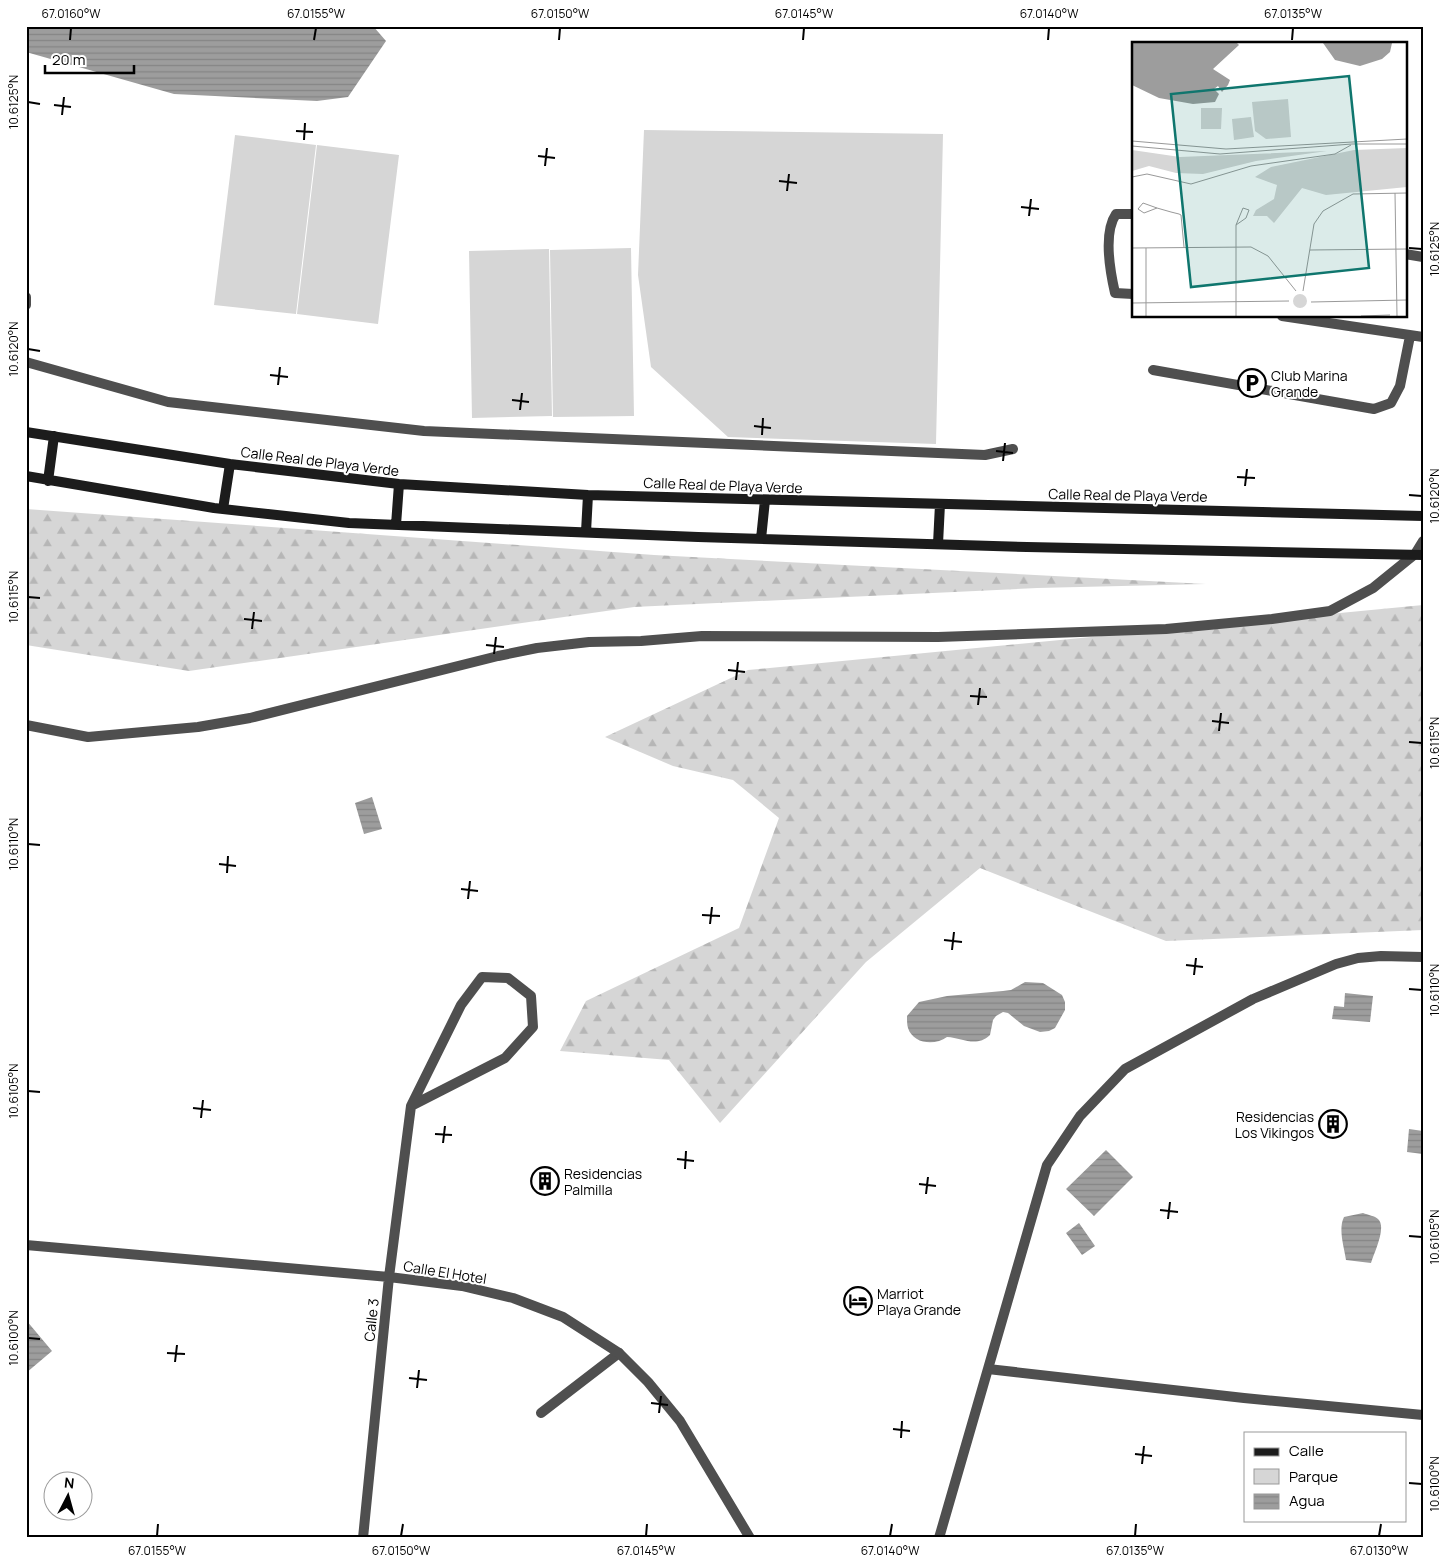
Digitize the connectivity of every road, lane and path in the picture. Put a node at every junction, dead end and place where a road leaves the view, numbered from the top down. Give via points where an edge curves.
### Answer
1 (1132, 214) edge
2 (1406, 254) edge
3 (1423, 257) edge
4 (1132, 294) edge
5 (26, 297) edge
6 (26, 305) edge
7 (1295, 318) edge
8 (1410, 336) junction
9 (1423, 337) edge
10 (26, 362) edge
11 (1153, 370) dead end
12 (26, 432) edge
13 (54, 436) junction
14 (1013, 449) dead end
15 (230, 464) junction
16 (26, 476) edge
17 (48, 481) junction
18 (399, 484) junction
19 (588, 495) junction
20 (765, 500) junction
21 (940, 504) junction
22 (223, 509) junction
23 (1423, 516) edge
24 (396, 525) junction
25 (586, 532) junction
26 (761, 539) junction
27 (1423, 541) edge
28 (938, 544) junction
29 (1419, 554) edge
30 (26, 725) edge
31 (1423, 957) edge
32 (411, 1106) junction
33 (26, 1246) edge
34 (389, 1277) junction
35 (619, 1353) junction
36 (988, 1369) junction
37 (541, 1413) dead end
38 (1423, 1415) edge
39 (363, 1538) edge
40 (750, 1538) edge
41 (939, 1538) edge

1 - 4 street via 1116,214 1110,223 1109,271 1115,293
2 - 3 street
5 - 6 street
7 - 8 street
8 - 9 street
8 - 11 street via 1400,386 1391,403 1374,409
10 - 14 street via 168,402 424,431 985,455
12 - 13 street, Calle Real de Playa Verde
13 - 15 street, Calle Real de Playa Verde
13 - 17 street
15 - 18 street, Calle Real de Playa Verde
15 - 22 street
16 - 17 street
17 - 22 street
18 - 19 street, Calle Real de Playa Verde
18 - 24 street
19 - 20 street, Calle Real de Playa Verde
19 - 25 street
20 - 21 street, Calle Real de Playa Verde
20 - 26 street
21 - 23 street, Calle Real de Playa Verde
21 - 28 street
22 - 24 street
24 - 25 street
25 - 26 street
26 - 28 street
27 - 29 street
28 - 29 street
29 - 30 street via 1373,588 1330,611 1272,619 1166,629 938,637 702,636 589,642 498,656 250,718 198,727 88,737
31 - 36 street via 1381,956 1336,964 1253,999 1125,1069 1080,1116 1047,1165
32 - 32 street, Calle 3 via 461,1005 482,977 508,978 530,996 533,1027 506,1058
32 - 34 street, Calle 3
33 - 34 street, Calle El Hotel
34 - 35 street, Calle El Hotel via 462,1286 513,1298 563,1317
34 - 39 street, Calle 3
35 - 37 street
35 - 40 street, Calle El Hotel via 680,1421
36 - 38 street
36 - 41 street

